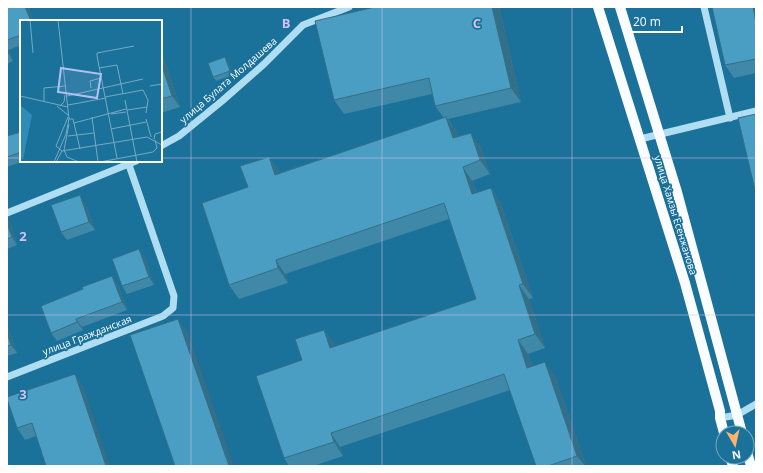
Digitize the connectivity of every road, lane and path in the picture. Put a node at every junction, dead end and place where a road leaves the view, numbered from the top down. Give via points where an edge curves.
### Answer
1 (349, 7) edge
2 (598, 7) edge
3 (620, 7) edge
4 (704, 7) edge
5 (756, 111) edge
6 (730, 118) junction
7 (659, 135) junction
8 (640, 139) junction
9 (162, 145) edge
10 (134, 162) edge
11 (129, 165) junction
12 (7, 213) edge
13 (7, 377) edge
14 (756, 404) edge
15 (737, 415) junction
16 (720, 418) junction
17 (722, 425) edge
18 (740, 425) edge

1 - 9 street, улица Булата Молдашева via 303,25 222,101 179,136
2 - 8 main road, улица Хамзы Есенжанова
3 - 7 main road, улица Хамзы Есенжанова
4 - 6 street
5 - 6 street
6 - 7 street
7 - 8 street
7 - 15 main road, улица Хамзы Есенжанова via 677,192
8 - 16 main road, улица Хамзы Есенжанова via 685,283
10 - 11 street
11 - 12 street
11 - 13 street, улица Гражданская via 174,296 173,308 163,316
14 - 15 street
15 - 16 street
15 - 18 main road, улица Хамзы Есенжанова
16 - 17 main road, улица Хамзы Есенжанова

